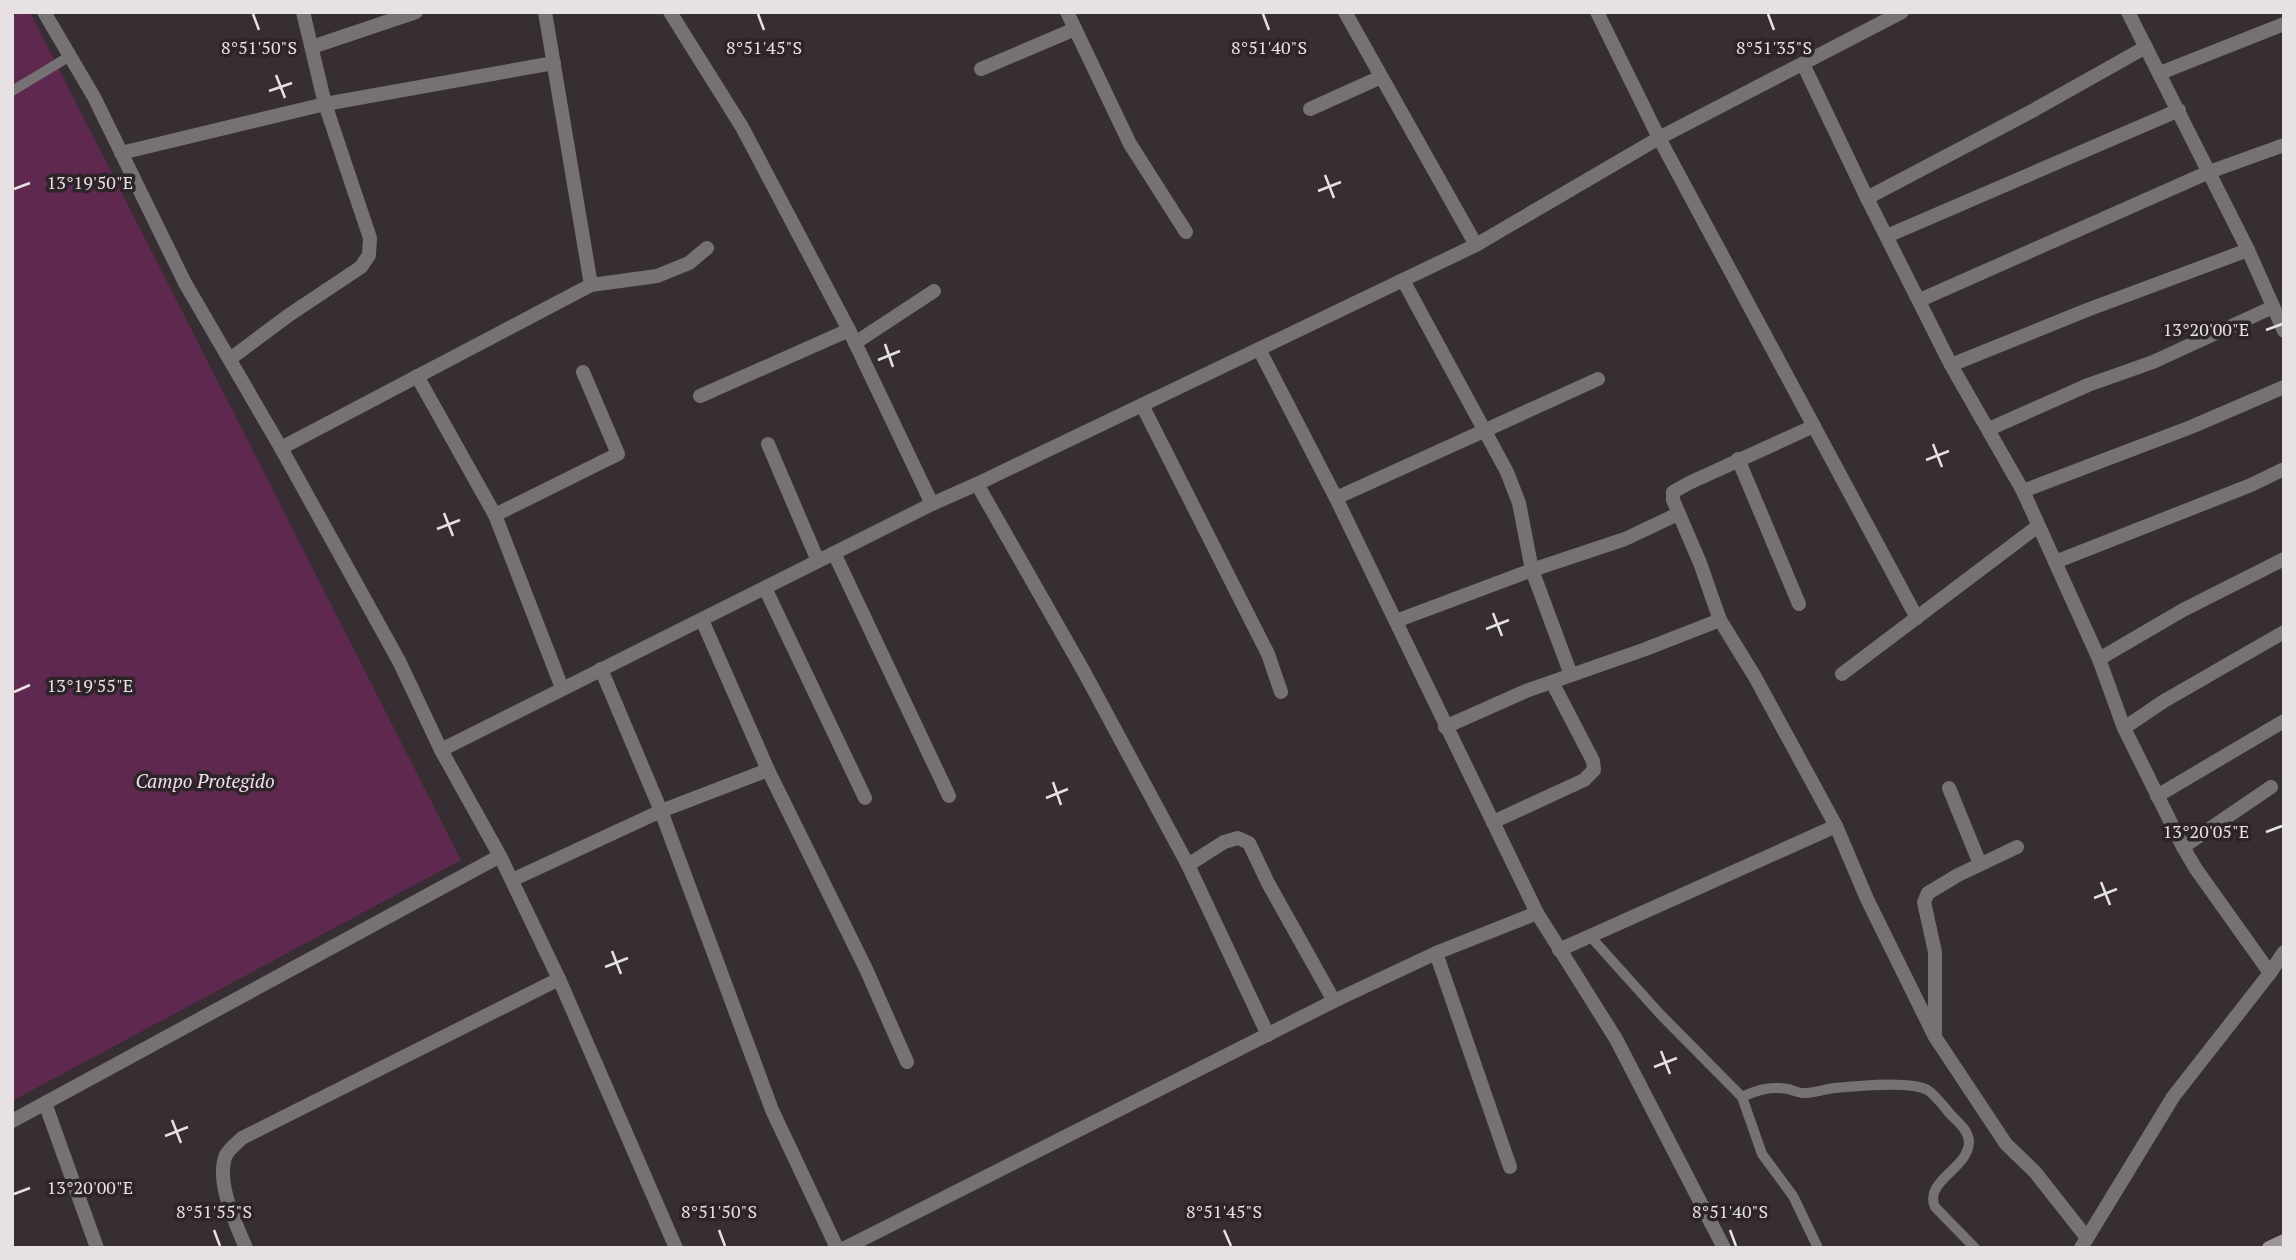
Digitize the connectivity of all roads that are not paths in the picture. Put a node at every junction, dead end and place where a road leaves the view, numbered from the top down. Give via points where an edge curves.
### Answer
1 (44, 12) edge
2 (303, 12) edge
3 (416, 12) edge
4 (545, 12) edge
5 (670, 12) edge
6 (1067, 12) edge
7 (1345, 12) edge
8 (1597, 12) edge
9 (1902, 12) edge
10 (2128, 12) edge
11 (2284, 24) edge
12 (1075, 29) junction
13 (312, 47) junction
14 (2146, 47) junction
15 (70, 56) junction
16 (554, 63) junction
17 (1804, 64) junction
18 (981, 69) dead end
19 (2160, 73) junction
20 (1381, 77) junction
21 (12, 90) edge
22 (325, 104) junction
23 (1310, 109) dead end
24 (2179, 110) junction
25 (1659, 138) junction
26 (2284, 145) edge
27 (121, 153) junction
28 (2209, 172) junction
29 (1867, 198) junction
30 (1185, 232) dead end
31 (1887, 236) junction
32 (1476, 245) junction
33 (707, 247) dead end
34 (2248, 250) junction
35 (1403, 280) junction
36 (592, 285) junction
37 (934, 291) dead end
38 (1920, 300) junction
39 (2273, 307) junction
40 (2284, 331) edge
41 (852, 336) junction
42 (1259, 349) junction
43 (230, 359) junction
44 (1951, 365) junction
45 (583, 372) dead end
46 (416, 376) junction
47 (1598, 379) dead end
48 (2284, 387) edge
49 (700, 396) dead end
50 (1142, 405) junction
51 (1814, 426) junction
52 (1989, 429) junction
53 (1484, 431) junction
54 (768, 444) dead end
55 (281, 448) junction
56 (1738, 459) junction
57 (2284, 469) edge
58 (977, 484) junction
59 (2023, 491) junction
60 (1336, 498) junction
61 (932, 504) junction
62 (1678, 514) junction
63 (495, 515) junction
64 (2038, 526) junction
65 (834, 553) junction
66 (2284, 559) edge
67 (818, 561) junction
68 (2055, 562) junction
69 (1532, 570) junction
70 (765, 588) junction
71 (1799, 604) dead end
72 (1917, 618) junction
73 (702, 620) junction
74 (1720, 620) junction
75 (1396, 621) junction
76 (2284, 632) edge
77 (2099, 659) junction
78 (601, 669) junction
79 (1842, 674) dead end
80 (1571, 675) junction
81 (1552, 682) junction
82 (562, 688) junction
83 (1281, 692) dead end
84 (2284, 721) edge
85 (1445, 727) junction
86 (2124, 728) junction
87 (441, 750) junction
88 (768, 770) junction
89 (2271, 787) dead end
90 (1949, 788) dead end
91 (949, 796) dead end
92 (2157, 796) junction
93 (865, 799) dead end
94 (661, 811) junction
95 (1493, 822) junction
96 (1836, 826) junction
97 (2017, 847) dead end
98 (2183, 847) junction
99 (500, 856) junction
100 (1980, 864) junction
101 (1188, 865) junction
102 (512, 880) junction
103 (1537, 913) junction
104 (1590, 936) junction
105 (1559, 950) junction
106 (2284, 952) edge
107 (1436, 953) junction
108 (2270, 973) junction
109 (559, 979) junction
110 (1334, 1001) junction
111 (1268, 1035) junction
112 (1935, 1037) junction
113 (907, 1062) dead end
114 (1742, 1097) junction
115 (45, 1103) junction
116 (12, 1121) edge
117 (1510, 1167) dead end
118 (2284, 1241) edge
119 (2084, 1243) edge
120 (97, 1248) edge
121 (246, 1248) edge
122 (676, 1248) edge
123 (837, 1248) edge
124 (845, 1248) edge
125 (1724, 1248) edge
126 (1818, 1248) edge
127 (1975, 1248) edge
128 (2269, 1248) edge

1 - 15 street
2 - 13 street
3 - 13 street
4 - 16 street
5 - 41 street via 742,128
6 - 12 street
7 - 20 street
8 - 25 street
9 - 17 street
10 - 14 street
11 - 19 street
12 - 18 street
12 - 30 street via 1130,144
13 - 22 street
14 - 19 street
14 - 29 street
15 - 21 lane
15 - 27 street
16 - 22 street
16 - 36 street
17 - 25 street
17 - 29 street
19 - 24 street
20 - 23 street
20 - 32 street
22 - 27 street
22 - 43 street via 370,238 369,255 361,267
24 - 28 street
24 - 31 street
25 - 32 street
25 - 51 street
26 - 28 street
27 - 43 street via 185,283
28 - 34 street
28 - 38 street
29 - 31 street
31 - 38 street
32 - 35 street
33 - 36 street via 690,262 657,276
34 - 39 street
34 - 44 street
35 - 42 street
35 - 53 street
36 - 46 street
37 - 41 street
38 - 44 street
39 - 40 street
39 - 52 street
41 - 49 street
41 - 61 street
42 - 50 street
42 - 60 street
43 - 55 street
44 - 52 street
45 - 63 street via 618,454
46 - 55 street
46 - 63 street
47 - 53 street
48 - 59 street
50 - 58 street
50 - 83 street via 1268,654
51 - 56 street
51 - 72 street
52 - 59 street
53 - 60 street
53 - 69 street via 1518,503
54 - 67 street
55 - 87 street via 399,661
56 - 62 street via 1673,492
56 - 71 street
57 - 68 street
58 - 61 street
58 - 101 street
59 - 64 street
60 - 75 street
61 - 65 street
62 - 69 street via 1625,539
62 - 74 street
63 - 82 street
64 - 68 street
64 - 72 street
65 - 67 street
65 - 91 street
66 - 77 street
67 - 70 street
68 - 77 street
69 - 75 street
69 - 80 street
70 - 73 street
70 - 93 street
72 - 79 street
73 - 78 street
73 - 88 street
74 - 80 street
74 - 96 street
75 - 85 street
76 - 86 street
77 - 86 street
78 - 82 street
78 - 94 street
80 - 81 street
81 - 85 street
81 - 95 street via 1594,770 1584,780
82 - 87 street
84 - 92 street
85 - 95 street
86 - 92 street
87 - 99 street
88 - 94 street
88 - 113 street
89 - 98 street
90 - 100 street
92 - 98 street
94 - 102 street
94 - 123 street via 772,1110
95 - 103 street
96 - 104 street
96 - 112 street
97 - 100 street
98 - 108 street
99 - 102 street
99 - 115 street
100 - 112 street via 1928,893 1924,902 1934,952
101 - 110 street via 1224,842 1238,838 1249,844
101 - 111 street
102 - 109 street
103 - 105 street
103 - 107 street
104 - 105 street
104 - 114 lane
105 - 125 street via 1616,1039
106 - 108 street
107 - 110 street
107 - 117 street
108 - 119 street via 2173,1097
109 - 121 street via 242,1138 226,1154 224,1176 229,1206
109 - 122 street
110 - 111 street
111 - 124 street
112 - 119 street via 2007,1144 2035,1172
114 - 126 lane via 1762,1154 1793,1196
114 - 127 lane via 1763,1088 1803,1093 1892,1084 1929,1091 1969,1140 1967,1150 1931,1199
115 - 116 street
115 - 120 street
118 - 128 street

